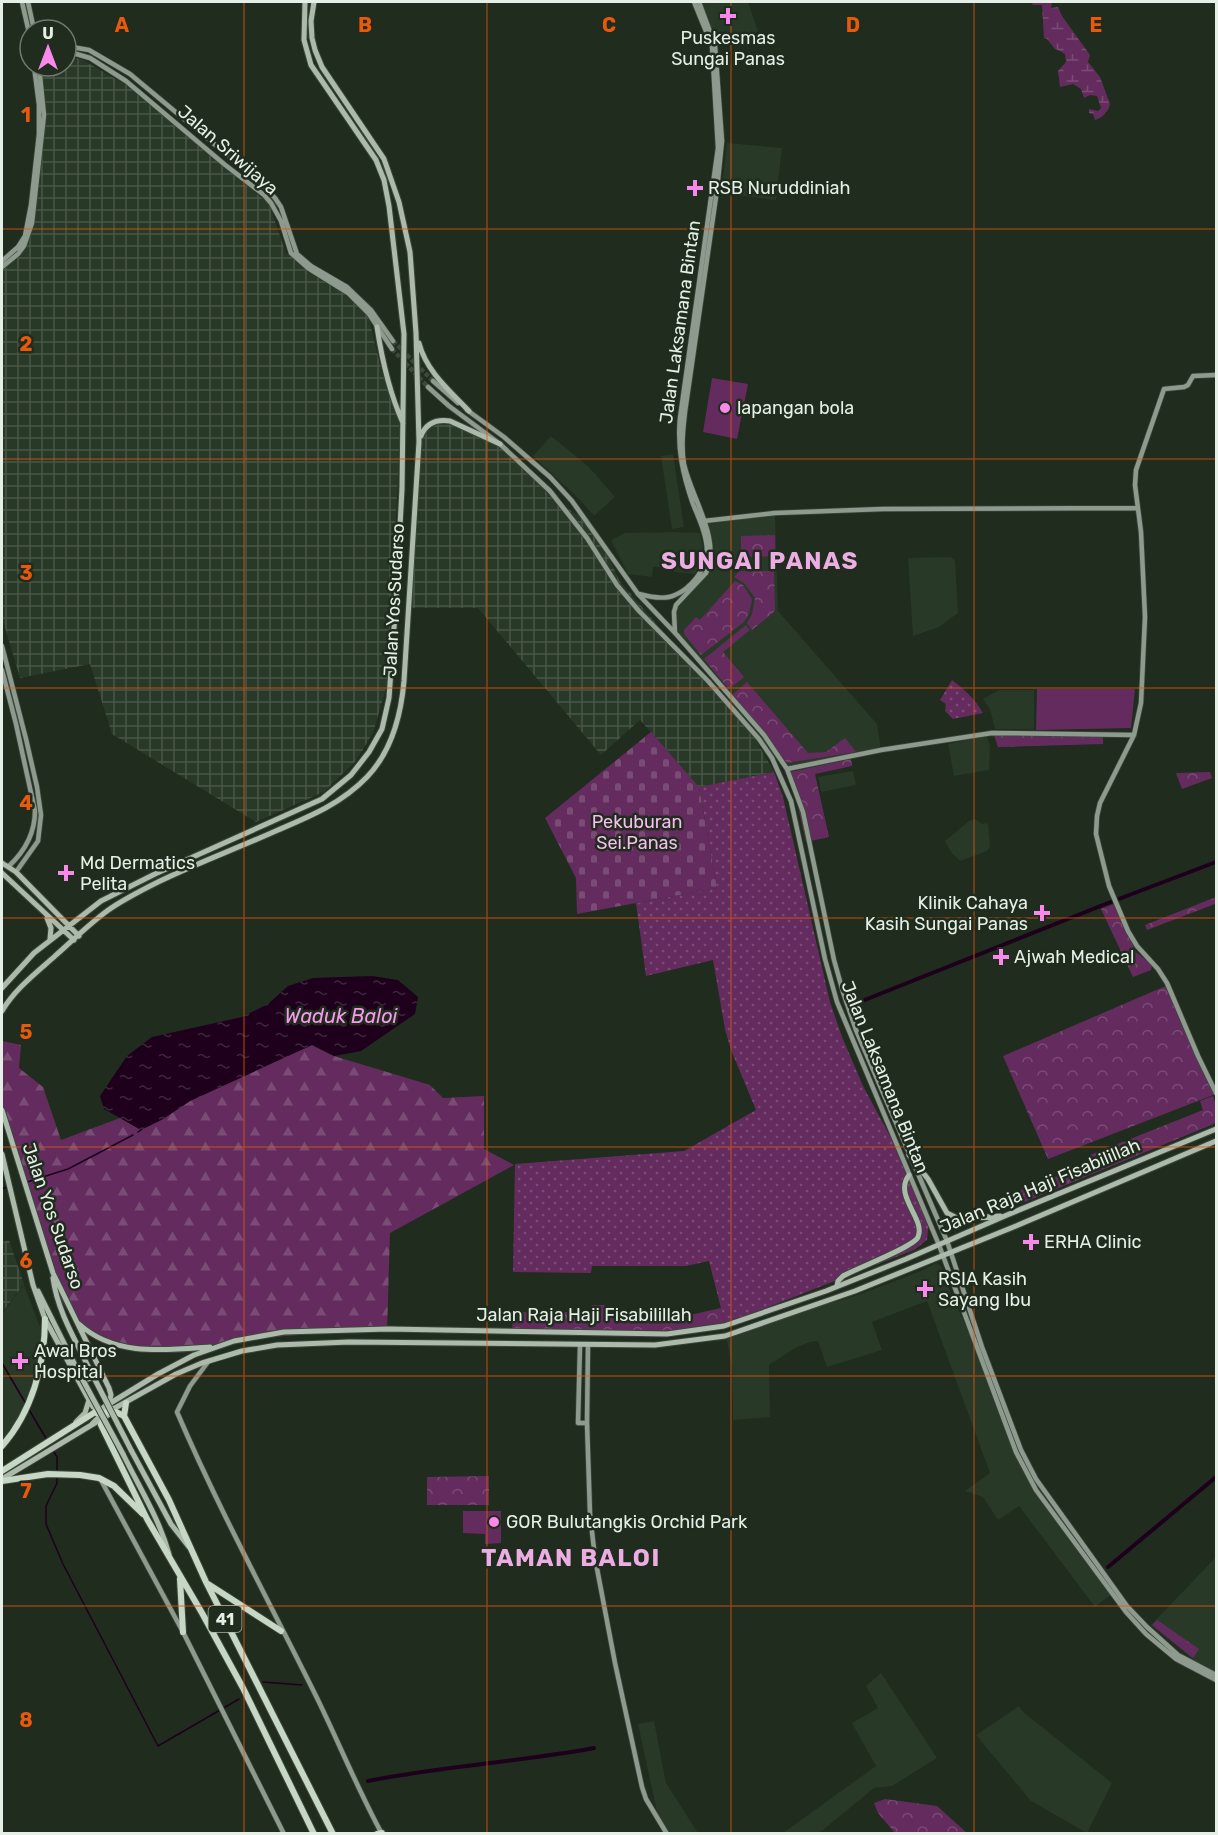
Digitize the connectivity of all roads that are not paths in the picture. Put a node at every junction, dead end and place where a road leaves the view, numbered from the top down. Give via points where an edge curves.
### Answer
1 (22, 2) edge
2 (28, 2) edge
3 (305, 2) edge
4 (314, 2) edge
5 (696, 2) edge
6 (26, 18) edge
7 (31, 18) edge
8 (78, 49) edge
9 (78, 54) edge
10 (36, 78) edge
11 (40, 78) edge
12 (143, 86) junction
13 (139, 91) junction
14 (211, 142) junction
15 (206, 148) junction
16 (2, 261) edge
17 (411, 265) junction
18 (2, 267) edge
19 (397, 267) junction
20 (377, 327) junction
21 (416, 333) junction
22 (393, 341) tunnel mouth
23 (392, 349) tunnel mouth
24 (1216, 375) edge
25 (433, 381) tunnel mouth
26 (428, 387) tunnel mouth
27 (686, 388) junction
28 (469, 411) junction
29 (403, 424) junction
30 (419, 442) junction
31 (500, 444) junction
32 (518, 449) junction
33 (512, 455) junction
34 (402, 489) junction
35 (416, 490) junction
36 (1137, 508) junction
37 (704, 521) junction
38 (596, 532) junction
39 (587, 538) junction
40 (638, 594) junction
41 (675, 633) junction
42 (2, 646) edge
43 (2, 670) edge
44 (22, 723) junction
45 (16, 724) junction
46 (1134, 735) junction
47 (787, 769) junction
48 (280, 819) junction
49 (284, 828) junction
50 (2, 863) edge
51 (9, 866) junction
52 (16, 872) junction
53 (2, 873) edge
54 (45, 914) junction
55 (66, 928) junction
56 (76, 938) junction
57 (50, 939) junction
58 (2, 988) edge
59 (2, 1011) edge
60 (856, 1030) junction
61 (848, 1032) junction
62 (1216, 1094) edge
63 (2, 1110) edge
64 (1216, 1129) edge
65 (1216, 1141) edge
66 (1163, 1150) junction
67 (2, 1154) edge
68 (909, 1155) junction
69 (1168, 1162) junction
70 (909, 1175) junction
71 (1006, 1215) junction
72 (947, 1241) junction
73 (939, 1245) junction
74 (950, 1252) junction
75 (942, 1256) junction
76 (53, 1273) junction
77 (837, 1286) junction
78 (34, 1287) junction
79 (45, 1319) junction
80 (75, 1320) junction
81 (439, 1331) junction
82 (622, 1332) junction
83 (689, 1332) junction
84 (691, 1342) junction
85 (439, 1344) junction
86 (580, 1345) junction
87 (588, 1345) junction
88 (218, 1346) junction
89 (622, 1346) junction
90 (209, 1360) junction
91 (100, 1370) junction
92 (78, 1380) junction
93 (89, 1400) junction
94 (126, 1403) junction
95 (107, 1409) junction
96 (124, 1416) junction
97 (587, 1423) junction
98 (73, 1425) junction
99 (135, 1438) junction
100 (2, 1446) edge
101 (114, 1451) junction
102 (13, 1469) junction
103 (2, 1471) edge
104 (99, 1478) junction
105 (2, 1480) edge
106 (147, 1519) junction
107 (193, 1553) junction
108 (170, 1558) junction
109 (179, 1575) junction
110 (206, 1581) junction
111 (281, 1631) junction
112 (183, 1632) junction
113 (1216, 1675) edge
114 (1216, 1680) edge
115 (313, 1832) edge
116 (284, 1833) edge
117 (305, 1833) edge
118 (333, 1833) edge
119 (377, 1833) edge
120 (382, 1833) edge
121 (667, 1833) edge

1 - 6 main road
2 - 7 main road
3 - 19 main road, Jalan Yos Sudarso via 304,40 311,65 382,173
4 - 17 main road, Jalan Yos Sudarso via 311,21 315,50 322,67 384,159 399,202
5 - 27 main road, Jalan Laksamana Bintan via 712,46 718,148
8 - 12 main road, Jalan Sriwijaya via 130,74
9 - 13 main road, Jalan Sriwijaya via 90,58
10 - 16 main road via 39,134 31,205 25,236
11 - 18 main road via 44,115 32,223 24,246
12 - 13 main road
12 - 14 main road, Jalan Sriwijaya
13 - 15 main road, Jalan Sriwijaya
14 - 15 main road
14 - 22 main road, Jalan Sriwijaya via 275,198 297,254 347,287
15 - 20 main road, Jalan Sriwijaya via 271,203 291,253 348,293
17 - 19 main road
17 - 21 main road, Jalan Yos Sudarso
19 - 29 main road, Jalan Yos Sudarso via 404,334
20 - 23 main road, Jalan Sriwijaya
20 - 29 main road via 385,371
21 - 28 main road via 424,359
21 - 30 main road, Jalan Yos Sudarso
24 - 36 main road via 1193,376 1184,387 1164,389 1136,466
25 - 28 main road, Jalan Laksamana Bintan
26 - 31 main road, Jalan Laksamana Bintan
27 - 37 main road, Jalan Laksamana Bintan via 684,464
27 - 40 main road, Jalan Laksamana Bintan via 679,452 707,555 702,571 678,594
28 - 32 main road, Jalan Laksamana Bintan
29 - 34 main road, Jalan Yos Sudarso
30 - 31 main road via 424,430 441,420
30 - 35 main road, Jalan Yos Sudarso
31 - 33 main road, Jalan Laksamana Bintan
32 - 33 main road
32 - 38 main road, Jalan Laksamana Bintan via 563,492
33 - 39 main road, Jalan Laksamana Bintan via 550,491
34 - 35 main road
34 - 48 main road, Jalan Yos Sudarso via 390,687 382,729 360,765 343,783 322,799
35 - 49 main road, Jalan Yos Sudarso via 404,681 396,728 374,769 357,787 323,810
36 - 37 main road via 883,509 775,513
36 - 46 main road via 1145,627 1143,685
37 - 41 main road, Jalan Laksamana Bintan via 710,546 708,568 676,605
38 - 39 main road
38 - 40 main road, Jalan Laksamana Bintan
39 - 61 main road, Jalan Laksamana Bintan via 617,585 759,739 779,771 791,801 825,959
40 - 41 main road, Jalan Laksamana Bintan
41 - 47 main road, Jalan Laksamana Bintan via 764,735
42 - 44 main road
43 - 45 main road
44 - 45 main road
44 - 52 main road via 41,821 38,841
45 - 51 main road via 35,819 26,846
46 - 47 main road via 992,734
46 - 62 main road via 1100,803 1097,841 1118,908 1137,946 1168,984
47 - 60 main road, Jalan Laksamana Bintan via 803,812 834,960
48 - 49 main road
48 - 55 main road, Jalan Yos Sudarso via 119,891
49 - 56 main road, Jalan Yos Sudarso via 125,899
50 - 51 main road
51 - 52 main road
52 - 55 main road
53 - 54 main road
54 - 55 main road
54 - 57 main road
55 - 56 main road
55 - 57 main road, Jalan Yos Sudarso
56 - 59 main road, Jalan Yos Sudarso via 22,985
57 - 58 main road, Jalan Yos Sudarso
60 - 61 main road
60 - 68 main road, Jalan Laksamana Bintan
61 - 70 main road, Jalan Laksamana Bintan
63 - 76 main road, Jalan Yos Sudarso
64 - 66 main road, Jalan Raja Haji Fisabilillah
65 - 69 main road, Jalan Raja Haji Fisabilillah
66 - 69 main road
66 - 71 main road, Jalan Raja Haji Fisabilillah
67 - 78 main road, Jalan Yos Sudarso
68 - 71 main road via 953,1217 968,1220
68 - 72 main road, Jalan Laksamana Bintan
69 - 74 main road, Jalan Raja Haji Fisabilillah
70 - 73 main road, Jalan Laksamana Bintan
70 - 77 main road via 904,1187 919,1226 918,1238 843,1275
71 - 72 main road, Jalan Raja Haji Fisabilillah
72 - 73 main road, Jalan Raja Haji Fisabilillah
72 - 74 main road, Jalan Laksamana Bintan
73 - 75 main road, Jalan Laksamana Bintan
73 - 77 main road, Jalan Raja Haji Fisabilillah
74 - 75 main road, Jalan Raja Haji Fisabilillah
74 - 113 main road, Jalan Laksamana Bintan via 1021,1450 1036,1479 1147,1628 1179,1655
75 - 84 main road, Jalan Raja Haji Fisabilillah via 830,1301 730,1335
75 - 114 main road, Jalan Laksamana Bintan via 1016,1452 1032,1483 1117,1602 1146,1634 1176,1659
76 - 80 main road, Jalan Yos Sudarso
76 - 107 main road, bridge via 65,1318 88,1366 171,1524
77 - 83 main road, Jalan Raja Haji Fisabilillah via 724,1326
78 - 79 main road, Jalan Yos Sudarso
78 - 108 main road, bridge via 123,1454
79 - 92 main road, Jalan Yos Sudarso
79 - 100 highway via 43,1354 28,1403
80 - 88 main road via 88,1331 128,1347 177,1350
80 - 91 main road, Jalan Yos Sudarso
81 - 82 main road, Jalan Raja Haji Fisabilillah
81 - 85 main road
81 - 88 main road, Jalan Raja Haji Fisabilillah via 298,1331
82 - 83 main road, Jalan Raja Haji Fisabilillah
82 - 89 main road
83 - 84 main road
84 - 89 main road, Jalan Raja Haji Fisabilillah
85 - 86 main road, Jalan Raja Haji Fisabilillah
85 - 90 main road, Jalan Raja Haji Fisabilillah via 305,1343 254,1348
86 - 87 main road, Jalan Raja Haji Fisabilillah
86 - 97 main road via 578,1423
87 - 89 main road, Jalan Raja Haji Fisabilillah
87 - 97 main road
88 - 95 main road, Jalan Raja Haji Fisabilillah via 177,1364
90 - 94 main road, Jalan Raja Haji Fisabilillah
90 - 111 main road via 177,1412
91 - 92 main road via 89,1380
91 - 95 main road, Jalan Yos Sudarso via 111,1395
92 - 93 main road, Jalan Yos Sudarso
93 - 95 main road via 93,1407
93 - 98 main road via 84,1414
94 - 95 main road, Jalan Raja Haji Fisabilillah
94 - 96 highway
95 - 96 highway
95 - 98 highway
95 - 101 highway, 41 via 101,1425
95 - 102 main road via 92,1425
96 - 99 highway, 41
97 - 121 main road via 590,1514 615,1663 643,1792
98 - 102 highway
99 - 101 highway via 120,1440
99 - 107 highway, 41
101 - 106 highway, 41
102 - 103 highway
102 - 105 main road
104 - 105 highway via 34,1475
104 - 106 highway via 114,1486
104 - 112 main road
106 - 108 highway, 41
107 - 110 highway, 41
108 - 109 highway, 41
109 - 112 highway
109 - 115 highway, 41 via 243,1688
110 - 111 highway
110 - 118 highway, 41
111 - 120 main road
112 - 116 main road
115 - 117 main road
119 - 120 highway

